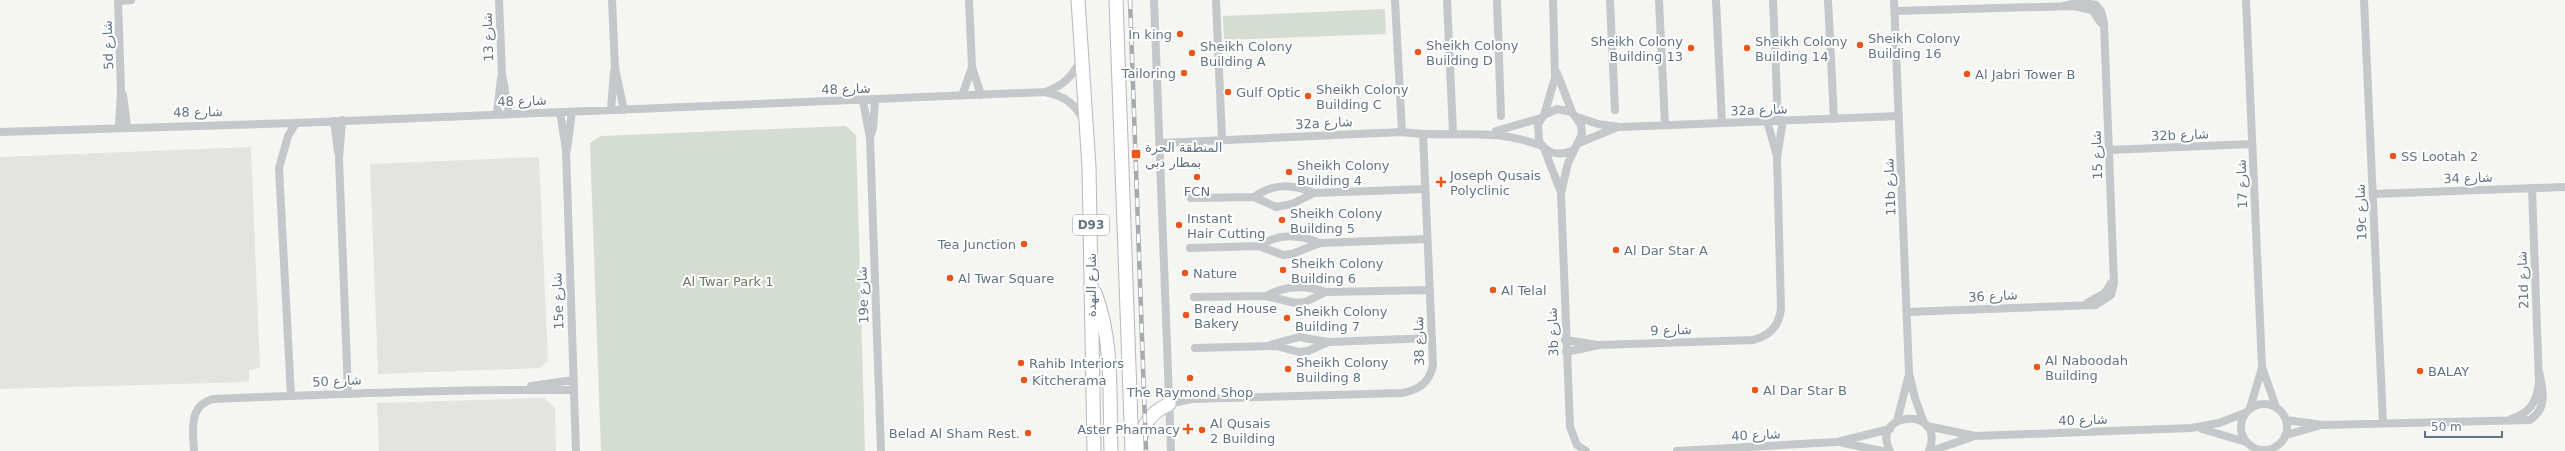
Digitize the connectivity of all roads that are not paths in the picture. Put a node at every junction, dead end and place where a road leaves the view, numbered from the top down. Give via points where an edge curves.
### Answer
1 (131, 0) edge
2 (499, 0) edge
3 (612, 0) edge
4 (969, 0) edge
5 (1116, 0) edge
6 (1154, 0) edge
7 (1216, 0) edge
8 (1395, 0) edge
9 (1448, 0) edge
10 (1497, 0) edge
11 (1554, 0) edge
12 (1610, 0) edge
13 (1659, 0) edge
14 (1716, 0) edge
15 (1773, 0) edge
16 (1828, 0) edge
17 (1894, 0) edge
18 (2246, 0) edge
19 (2364, 0) edge
20 (118, 1) edge
21 (1075, 2) edge
22 (1895, 11) junction
23 (1082, 56) junction
24 (972, 67) junction
25 (615, 68) junction
26 (1556, 68) junction
27 (502, 74) junction
28 (121, 90) junction
29 (1044, 92) junction
30 (981, 95) junction
31 (962, 96) junction
32 (863, 100) junction
33 (876, 100) junction
34 (611, 110) junction
35 (624, 110) junction
36 (1615, 110) dead end
37 (560, 112) junction
38 (572, 112) junction
39 (497, 114) junction
40 (509, 114) junction
41 (1575, 115) junction
42 (1501, 116) dead end
43 (1899, 116) junction
44 (1542, 117) junction
45 (1834, 119) junction
46 (334, 120) junction
47 (342, 120) junction
48 (1781, 120) junction
49 (1767, 121) junction
50 (296, 123) junction
51 (1722, 123) junction
52 (1665, 125) junction
53 (127, 126) junction
54 (1086, 126) junction
55 (119, 127) junction
56 (1620, 127) junction
57 (0, 132) edge
58 (1402, 132) junction
59 (1453, 133) junction
60 (1489, 133) junction
61 (1423, 134) junction
62 (870, 138) junction
63 (1222, 139) junction
64 (1160, 143) junction
65 (1579, 143) junction
66 (2252, 144) junction
67 (1543, 147) junction
68 (566, 150) junction
69 (2108, 150) junction
70 (1572, 151) junction
71 (1777, 157) junction
72 (339, 159) junction
73 (2565, 187) edge
74 (2532, 188) junction
75 (1425, 189) junction
76 (1314, 193) junction
77 (1561, 193) junction
78 (2373, 194) junction
79 (1254, 197) junction
80 (1191, 198) dead end
81 (1428, 239) junction
82 (1320, 243) junction
83 (1258, 246) junction
84 (1190, 248) dead end
85 (1092, 286) junction
86 (1430, 290) junction
87 (1326, 292) junction
88 (1266, 296) junction
89 (1194, 297) dead end
90 (2080, 305) joint
91 (1907, 312) junction
92 (1432, 338) junction
93 (1565, 340) junction
94 (1328, 342) junction
95 (1270, 345) junction
96 (1599, 345) junction
97 (1195, 348) dead end
98 (1566, 352) junction
99 (2262, 367) junction
100 (1909, 373) junction
101 (573, 380) junction
102 (525, 388) junction
103 (574, 390) junction
104 (348, 392) junction
105 (291, 396) junction
106 (1169, 404) junction
107 (2276, 407) junction
108 (2247, 410) junction
109 (2286, 420) junction
110 (1897, 421) junction
111 (2383, 423) junction
112 (1926, 424) junction
113 (2323, 425) junction
114 (1890, 428) junction
115 (2191, 428) junction
116 (2286, 435) junction
117 (1975, 436) junction
118 (1837, 442) junction
119 (2250, 446) edge
120 (2275, 449) edge
121 (194, 451) edge
122 (576, 451) edge
123 (881, 451) edge
124 (1094, 451) edge
125 (1111, 451) edge
126 (1132, 451) edge
127 (1138, 451) edge
128 (1171, 451) edge
129 (1586, 451) edge
130 (1677, 451) edge
131 (1882, 451) edge
132 (1890, 451) edge
133 (1930, 451) edge

1 - 20 street
2 - 27 street, شارع 13
3 - 25 street
4 - 24 street
5 - 126 main road, D93
6 - 64 street
7 - 63 street
8 - 58 street
9 - 59 street
10 - 42 street
11 - 26 street
12 - 36 street
13 - 52 street
14 - 51 street
15 - 48 street, شارع 9
16 - 45 street
17 - 22 street, 11b شارع
18 - 66 street, شارع 17
19 - 78 street, 19c شارع
20 - 28 street, 5d شارع
21 - 23 main road, شارع النهدة / D93
22 - 43 street, 11b شارع
22 - 69 street, شارع 15 via 2064,6 2080,2 2096,5 2103,17
23 - 29 street, شارع 48 via 1072,75 1064,83
23 - 54 main road, شارع النهدة / D93
24 - 30 street
24 - 31 street
25 - 34 street
25 - 35 street
26 - 41 street
26 - 44 street via 1552,92
27 - 39 street, شارع 13
27 - 40 street, شارع 13
28 - 53 street, 5d شارع
28 - 55 street, 5d شارع
29 - 30 street, شارع 48
29 - 54 street, شارع 48 via 1070,101
30 - 31 street, شارع 48
31 - 33 street, شارع 48
32 - 33 street, شارع 48
32 - 35 street, شارع 48
32 - 62 street, 19e شارع
33 - 62 street, 19e شارع
34 - 35 street, شارع 48
34 - 38 street, شارع 48
37 - 38 street, شارع 48
37 - 40 street, شارع 48
37 - 68 street, 15e شارع
38 - 68 street, 15e شارع
39 - 40 street, شارع 48
39 - 47 street, شارع 48
41 - 44 street via 1557,109
41 - 56 street, 32a شارع via 1598,124
41 - 65 street via 1581,125
43 - 45 street, 32a شارع
43 - 91 street, 11b شارع
44 - 60 street, 32a شارع
44 - 67 street via 1537,135
45 - 48 street, 32a شارع
46 - 47 street, شارع 48
46 - 50 street, شارع 48
46 - 72 street
47 - 72 street
48 - 49 street, 32a شارع
48 - 71 street, شارع 9
49 - 51 street, 32a شارع
49 - 71 street, شارع 9
50 - 53 street, شارع 48
50 - 105 street via 288,136 280,168
51 - 52 street, 32a شارع
52 - 56 street, 32a شارع
53 - 55 street, شارع 48
54 - 85 main road, شارع النهدة / D93
55 - 57 street, شارع 48
56 - 65 street, 32a شارع
58 - 61 street, 32a شارع
58 - 63 street, 32a شارع
59 - 60 street, 32a شارع
59 - 61 street, 32a شارع
60 - 67 street, 32a شارع via 1516,137
61 - 75 street, شارع 38
62 - 123 street, 19e شارع
63 - 64 street, 32a شارع
64 - 106 street
65 - 70 street
66 - 69 street, 32b شارع
66 - 99 street, شارع 17
67 - 70 street via 1557,154
67 - 77 street, 3b شارع
68 - 101 street, 15e شارع
69 - 90 street, شارع 15 via 2113,275 2105,293
70 - 77 street, 3b شارع
71 - 96 street, شارع 9 via 1781,301 1772,323 1760,333 1744,340
72 - 104 street
73 - 74 street, شارع 34
74 - 78 street, شارع 34
74 - 111 street, 21d شارع via 2539,371 2543,391 2541,411 2530,420
75 - 76 street
75 - 81 street, شارع 38
76 - 79 street via 1284,186 1268,189
76 - 79 street via 1281,206 1271,205
77 - 93 street, 3b شارع
78 - 111 street, 19c شارع
79 - 80 street
81 - 82 street
81 - 86 street, شارع 38
82 - 83 street via 1305,237 1289,236 1273,239
82 - 83 street via 1283,255
83 - 84 street
85 - 124 main road, شارع النهدة / D93
85 - 125 main road via 1102,314 1106,339
86 - 87 street
86 - 92 street, شارع 38
87 - 88 street via 1296,286 1280,289
87 - 88 street via 1305,302 1295,303
88 - 89 street
90 - 91 street, شارع 36
91 - 100 street, 11b شارع
92 - 94 street
92 - 106 street, شارع 38 via 1433,365 1430,376 1423,384 1408,392 1191,399
93 - 96 street, شارع 9
93 - 98 street, 3b شارع
94 - 95 street via 1299,337
94 - 95 street via 1299,352
95 - 97 street
96 - 98 street, شارع 9
98 - 129 street, 3b شارع via 1570,427 1577,444
99 - 107 street, شارع 17
99 - 108 street, شارع 17
100 - 110 street, 11b شارع
100 - 112 street, 11b شارع via 1915,398
101 - 102 street, شارع 50
101 - 103 street, 15e شارع
102 - 103 street, شارع 50
102 - 104 street, شارع 50
103 - 122 street, 15e شارع
104 - 105 street, شارع 50
105 - 121 street, شارع 50 via 205,401 194,415
106 - 127 main road via 1157,409 1146,420
106 - 128 street
107 - 108 street via 2263,403
107 - 109 street
108 - 115 street, شارع 40 via 2219,423
108 - 119 street via 2240,428
109 - 113 street
109 - 116 street
110 - 112 street, شارع 40 via 1911,417
110 - 114 street
111 - 113 street
112 - 117 street, شارع 40
112 - 133 street, 11b شارع via 1932,439
113 - 116 street
114 - 118 street, شارع 40
114 - 132 street via 1887,441
115 - 117 street, شارع 40
115 - 119 street, شارع 40 via 2219,432
116 - 120 street
117 - 133 street, شارع 40
118 - 130 street, شارع 40
118 - 131 street, شارع 40
119 - 120 street

